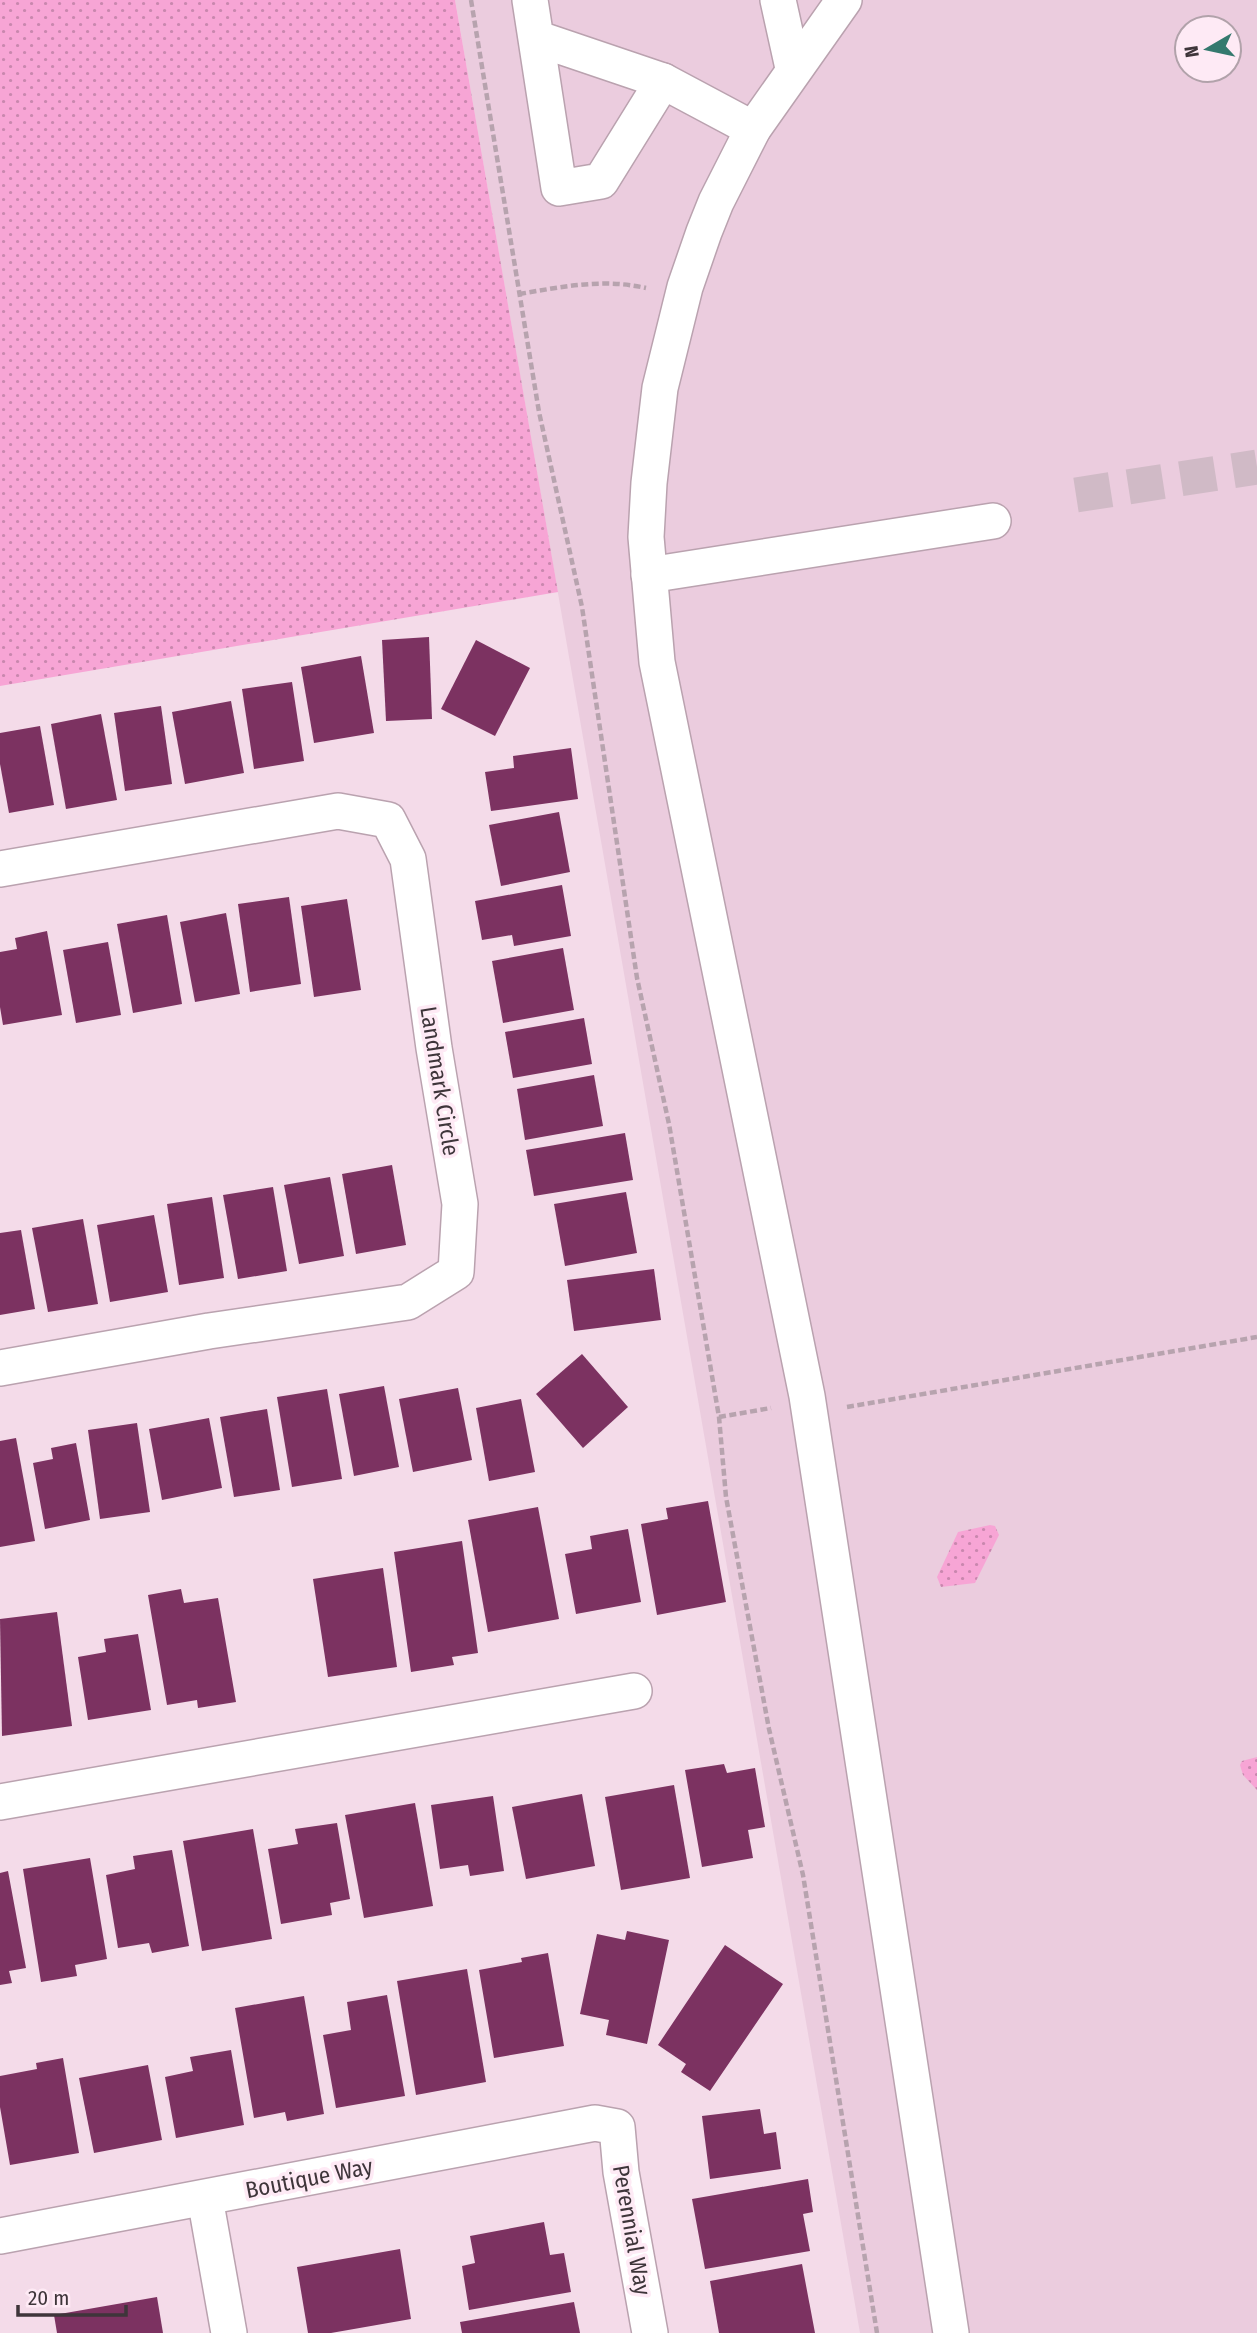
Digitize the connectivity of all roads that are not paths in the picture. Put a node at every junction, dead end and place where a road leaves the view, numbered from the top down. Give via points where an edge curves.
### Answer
1 (530, 0) edge
2 (778, 0) edge
3 (844, 0) edge
4 (536, 38) junction
5 (793, 68) junction
6 (663, 82) junction
7 (754, 128) junction
8 (993, 521) dead end
9 (649, 575) junction
10 (0, 869) edge
11 (0, 1368) edge
12 (634, 1691) dead end
13 (0, 1802) edge
14 (617, 2127) joint
15 (205, 2198) junction
16 (0, 2236) edge
17 (229, 2333) edge
18 (650, 2333) edge
19 (951, 2333) edge

1 - 4 street
2 - 5 street
3 - 5 street
4 - 6 street
4 - 6 street via 559,188 601,181
5 - 7 street
6 - 7 street
7 - 9 street via 716,202 671,339 650,469
8 - 9 street
9 - 19 street via 657,662 803,1374
10 - 11 street, Landmark Circle via 338,811 388,820 408,859 460,1204 456,1272 408,1302
12 - 13 street
14 - 15 street, Boutique Way via 595,2123
14 - 18 street, Perennial Way
15 - 16 street, Boutique Way
15 - 17 street

